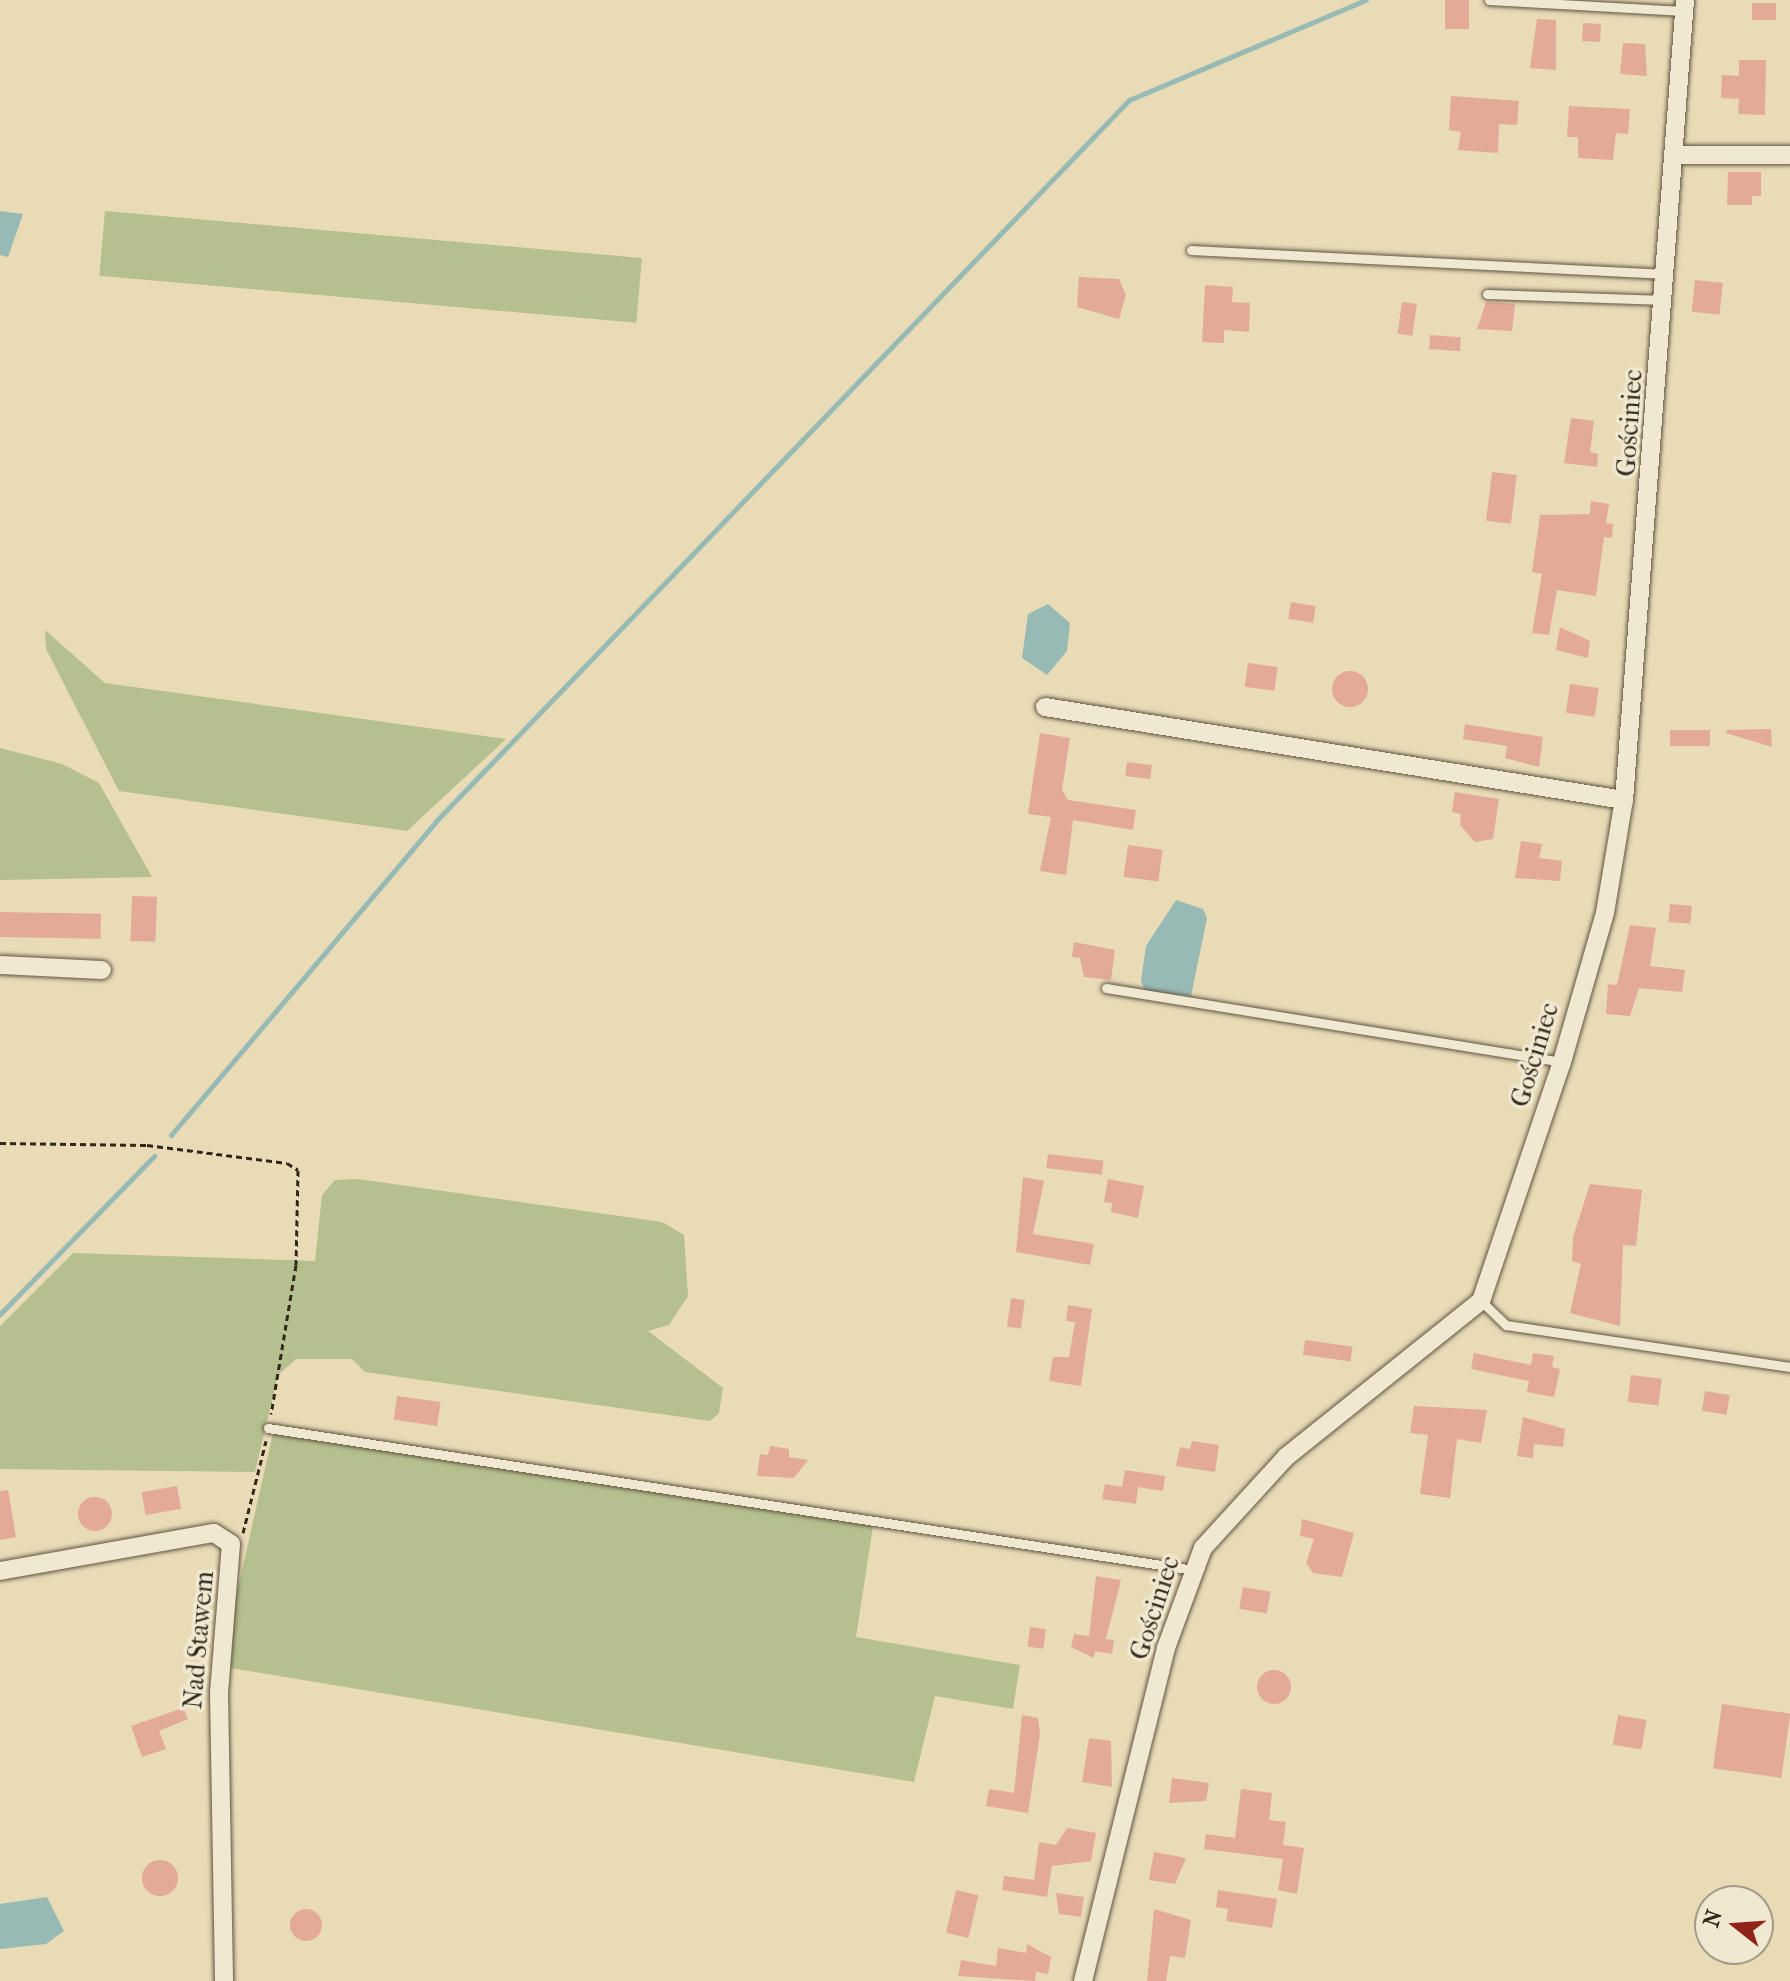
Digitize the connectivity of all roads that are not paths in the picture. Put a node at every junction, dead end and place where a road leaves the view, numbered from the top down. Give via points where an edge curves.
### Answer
1 (1489, 0) edge
2 (1685, 5) edge
3 (1673, 155) junction
4 (1790, 155) edge
5 (1191, 250) dead end
6 (1666, 274) junction
7 (1487, 294) dead end
8 (1665, 300) junction
9 (1045, 707) dead end
10 (1624, 800) junction
11 (0, 965) edge
12 (102, 970) dead end
13 (1106, 988) dead end
14 (1562, 1062) junction
15 (1481, 1301) junction
16 (1790, 1367) edge
17 (268, 1428) dead end
18 (1194, 1570) junction
19 (0, 1571) edge
20 (224, 1981) edge
21 (1083, 1981) edge

1 - 2 lane
2 - 3 street, Gościniec
3 - 4 street
3 - 6 street, Gościniec
5 - 6 lane
6 - 8 street, Gościniec
7 - 8 lane
8 - 10 street, Gościniec
9 - 10 street
10 - 14 street, Gościniec via 1605,913
11 - 12 street
13 - 14 lane
14 - 15 street, Gościniec
15 - 16 lane via 1506,1325
15 - 18 street, Gościniec via 1286,1457 1203,1548
17 - 18 lane
18 - 21 street, Gościniec via 1166,1648
19 - 20 street, Nad Stawem via 214,1533 231,1544 219,1692

